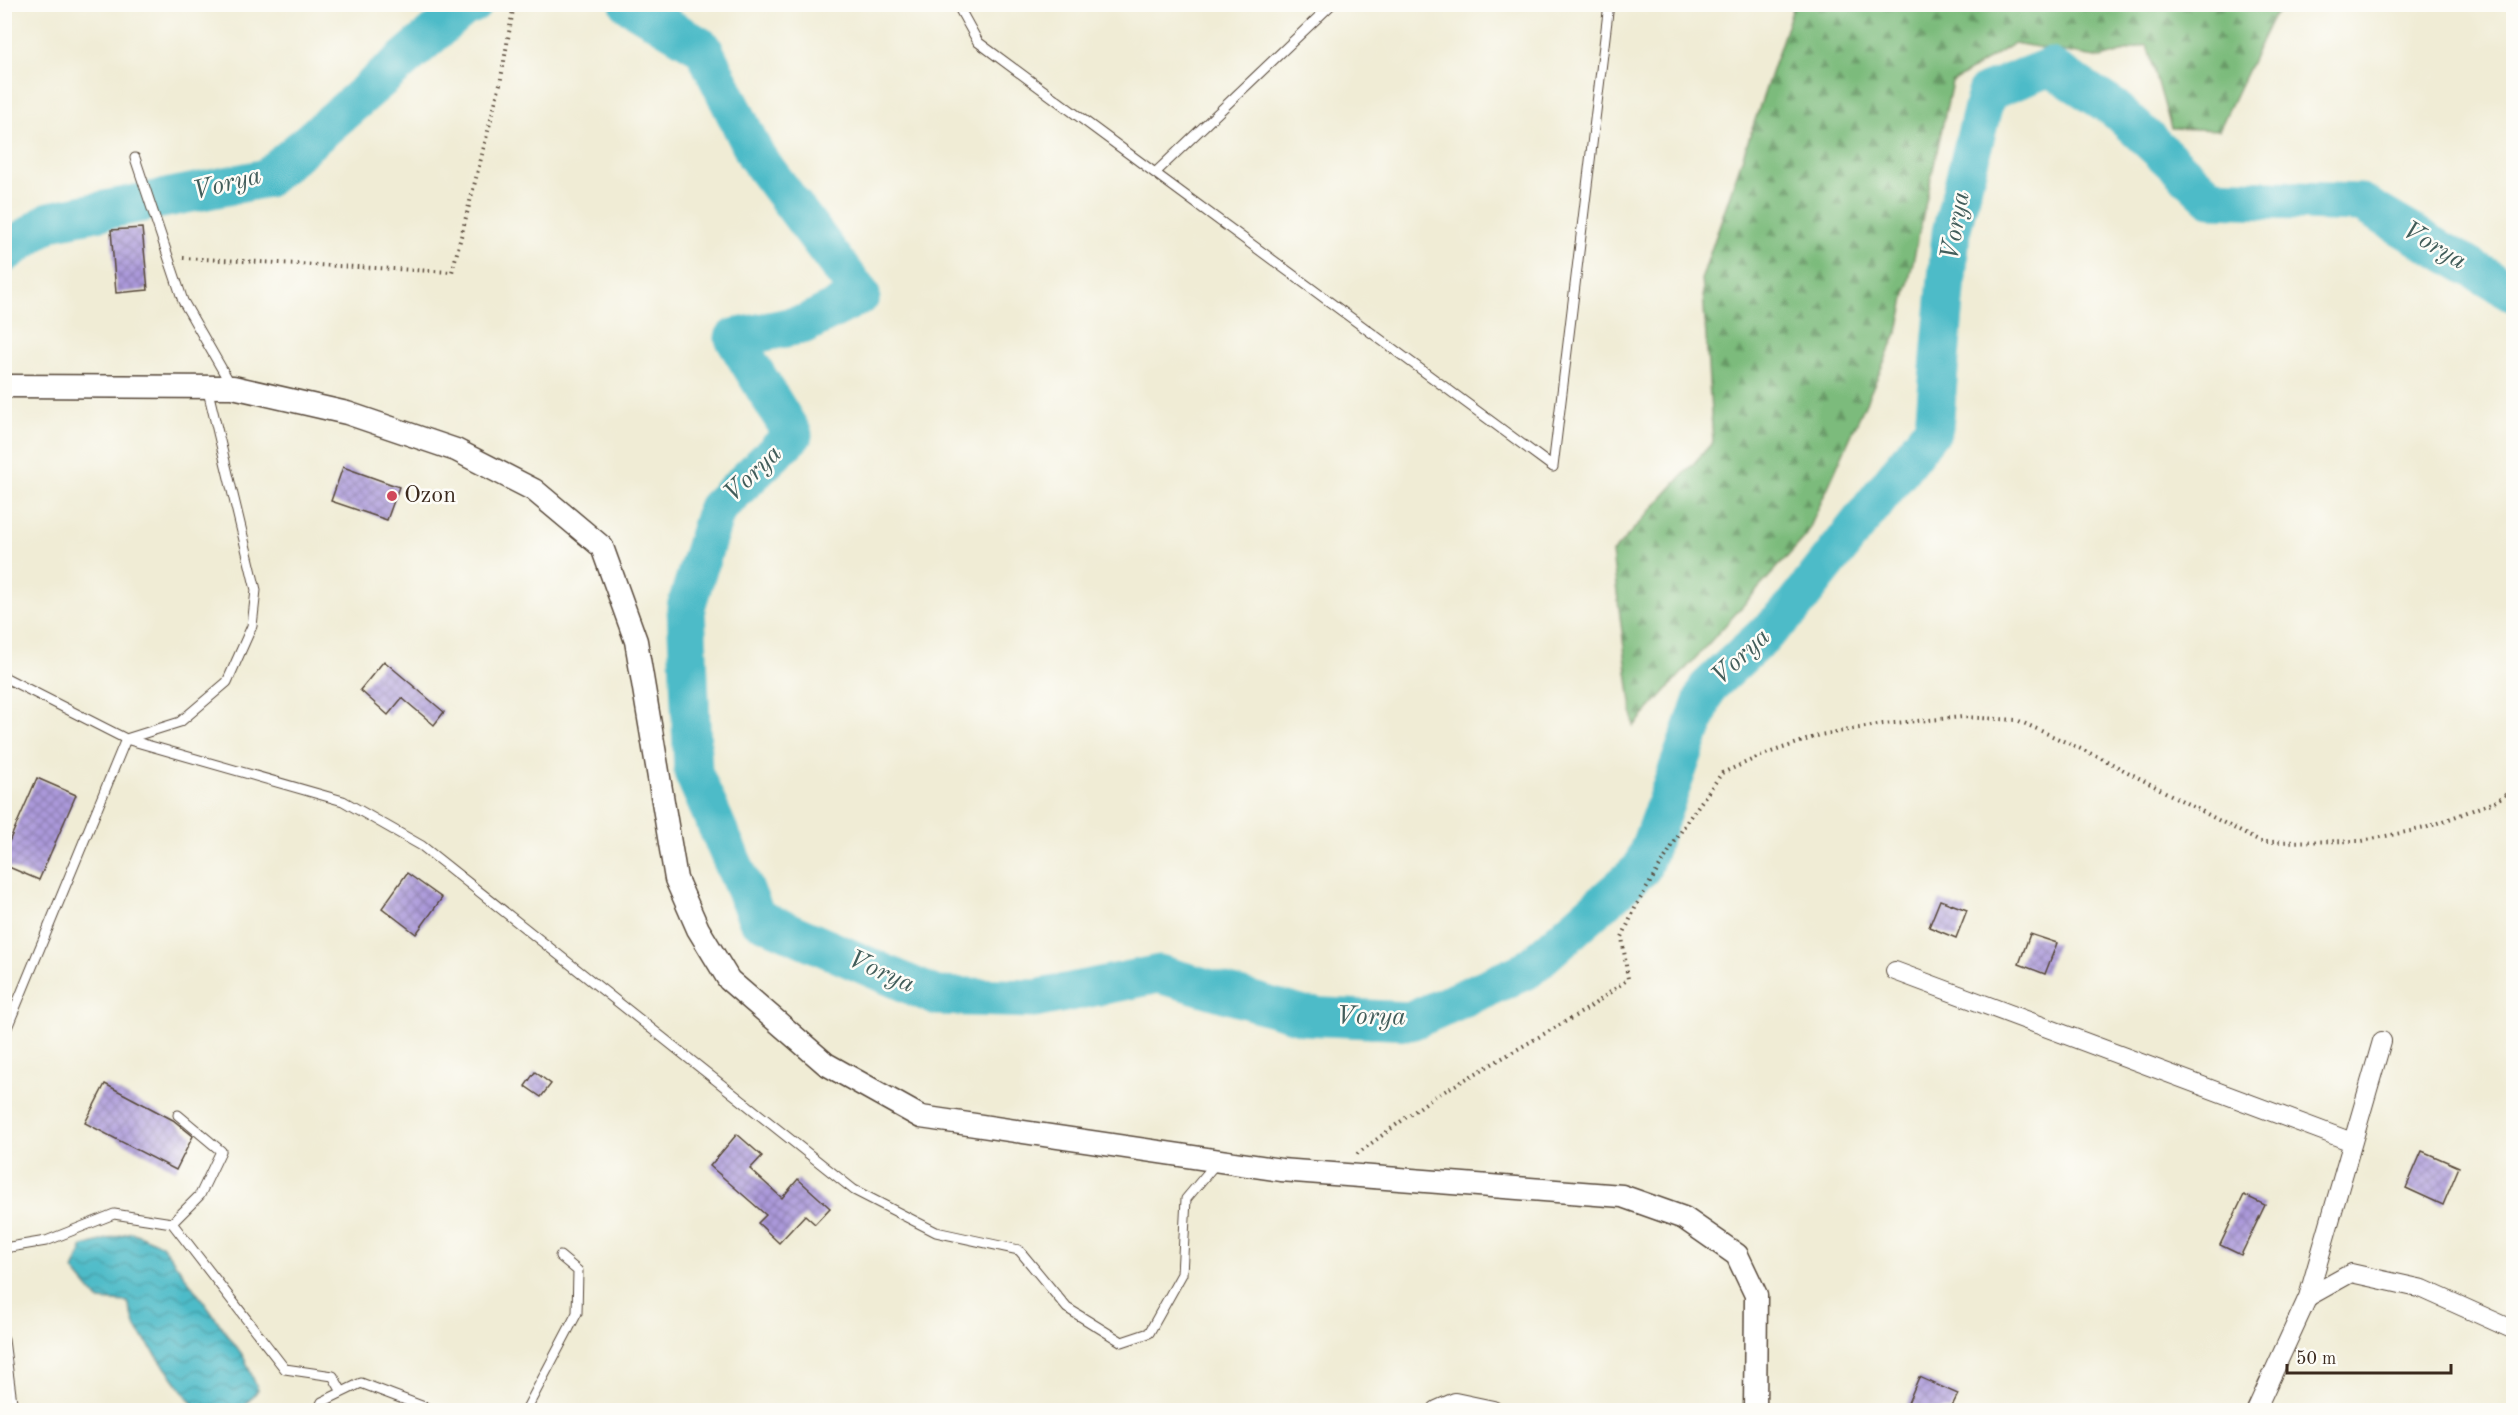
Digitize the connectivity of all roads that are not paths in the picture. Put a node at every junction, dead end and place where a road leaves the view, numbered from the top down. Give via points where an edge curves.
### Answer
1 (957, 4) edge
2 (1332, 4) edge
3 (1609, 4) edge
4 (135, 158) dead end
5 (1155, 173) junction
6 (4, 386) edge
7 (207, 387) junction
8 (232, 387) junction
9 (4, 677) edge
10 (126, 739) junction
11 (1895, 971) dead end
12 (4, 1035) edge
13 (2382, 1041) dead end
14 (178, 1115) dead end
15 (2352, 1142) junction
16 (1218, 1161) junction
17 (172, 1223) junction
18 (4, 1248) edge
19 (560, 1256) dead end
20 (2308, 1297) junction
21 (2514, 1330) edge
22 (4, 1340) edge
23 (342, 1392) junction
24 (13, 1410) edge
25 (318, 1410) edge
26 (432, 1410) edge
27 (526, 1410) edge
28 (1437, 1410) edge
29 (1493, 1410) edge
30 (1755, 1410) edge
31 (2256, 1410) edge

1 - 5 lane via 978,42
2 - 5 lane
3 - 5 lane via 1553,466
4 - 8 lane via 183,301
6 - 7 street
7 - 8 street
7 - 10 lane via 256,590 252,626 228,682 180,722
8 - 16 street via 347,413 456,450 534,490 602,548 636,641 676,879 729,980 826,1064 921,1117
9 - 10 lane
10 - 12 lane
10 - 16 lane via 343,801 422,846 854,1190 936,1232 1019,1250 1067,1308 1122,1342 1149,1334 1182,1274 1186,1199
11 - 15 street
13 - 15 street
14 - 17 lane via 221,1151 200,1195
15 - 20 street
16 - 30 street via 1281,1170 1622,1196 1684,1218 1737,1255 1756,1295
17 - 18 lane via 114,1214 46,1241
17 - 23 lane via 285,1369 333,1376
19 - 27 lane via 578,1271 578,1313
20 - 21 street via 2351,1273 2423,1289
20 - 31 street
22 - 24 lane
23 - 25 lane via 322,1402
23 - 26 lane via 361,1383
28 - 29 street via 1455,1402

